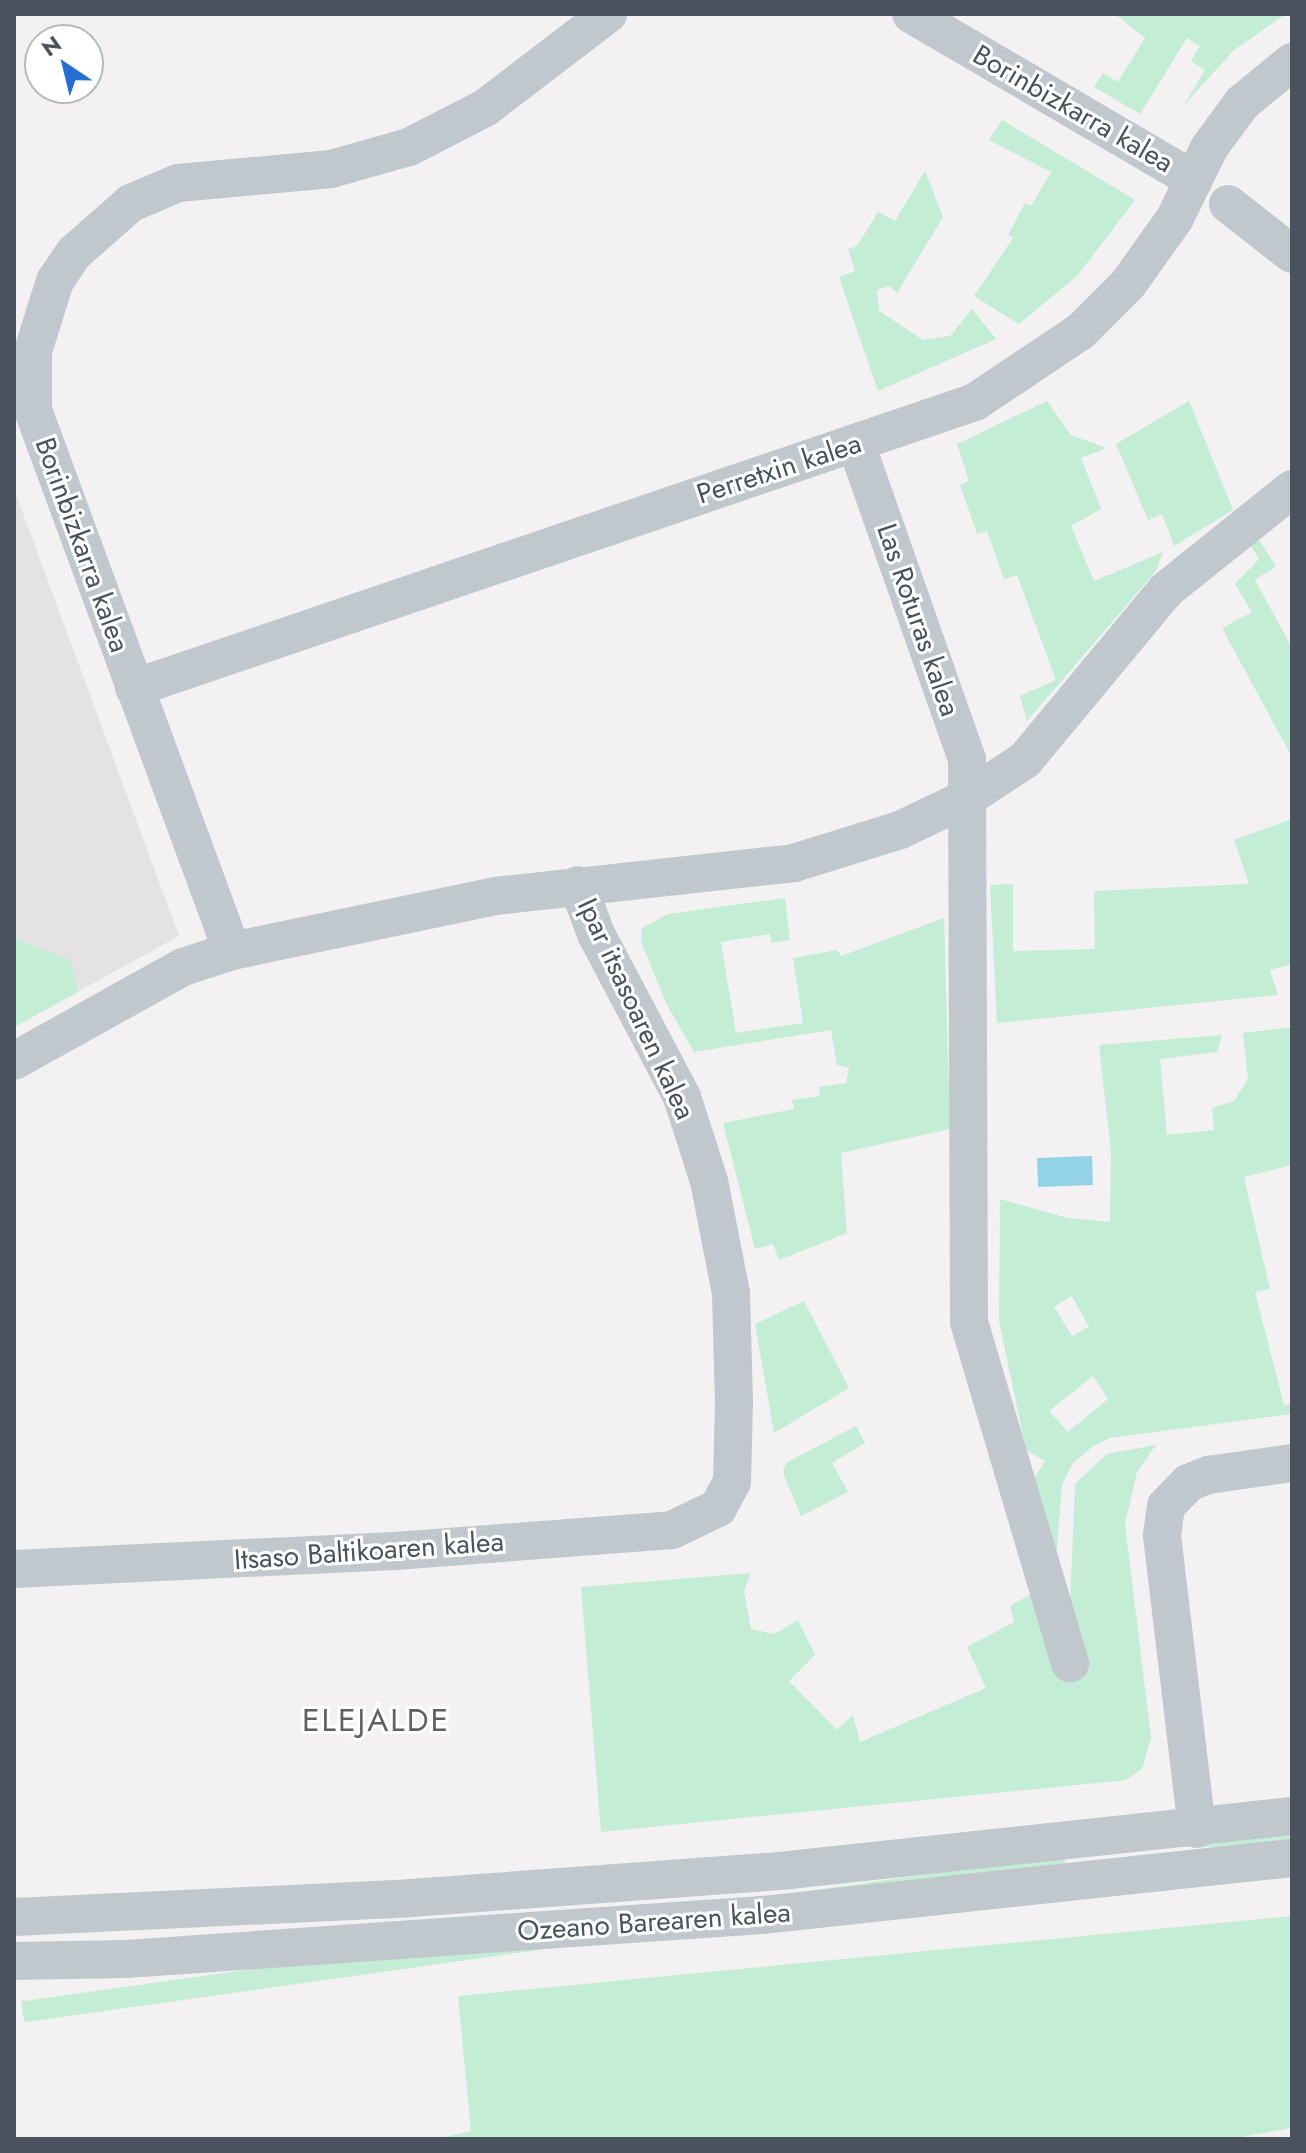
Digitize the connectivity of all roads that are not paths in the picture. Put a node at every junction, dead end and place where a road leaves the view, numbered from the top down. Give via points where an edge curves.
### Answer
1 (608, 14) edge
2 (911, 14) edge
3 (1292, 62) edge
4 (1194, 180) junction
5 (1228, 204) dead end
6 (1292, 254) edge
7 (856, 444) junction
8 (1292, 489) edge
9 (134, 688) junction
10 (967, 798) junction
11 (578, 885) junction
12 (232, 951) junction
13 (14, 1061) edge
14 (1292, 1463) edge
15 (718, 1508) joint
16 (14, 1569) edge
17 (1070, 1663) dead end
18 (1292, 1816) edge
19 (1197, 1829) junction
20 (1292, 1858) edge
21 (14, 1917) edge
22 (14, 1961) edge

1 - 9 street, Borinbizkarra kalea via 485,108 434,135 331,169 178,183 131,203 74,253 40,320 29,385 42,439
2 - 4 street, Borinbizkarra kalea
3 - 4 street, Perretxin kalea via 1242,103
4 - 7 street, Perretxin kalea via 1175,218 1128,284 1081,331 975,402
5 - 6 street
7 - 9 street, Perretxin kalea
7 - 10 street, Las Roturas kalea via 967,759
8 - 10 street via 1166,590 1025,760
9 - 12 street, Borinbizkarra kalea
10 - 11 street via 900,830 794,863
10 - 17 street, Las Roturas kalea via 969,1322
11 - 12 street via 496,896
11 - 15 street, Ipar itsasoaren kalea via 596,934 682,1097 709,1181 731,1293 734,1469
12 - 13 street via 183,967
14 - 19 street via 1208,1475 1174,1493 1166,1506 1162,1535
15 - 16 street, Itsaso Baltikoaren kalea via 672,1530 395,1551
18 - 19 street, Ozeano Barearen kalea
19 - 21 street, Ozeano Barearen kalea via 789,1870 395,1899
20 - 22 street, Ozeano Barearen kalea via 762,1915 126,1959

